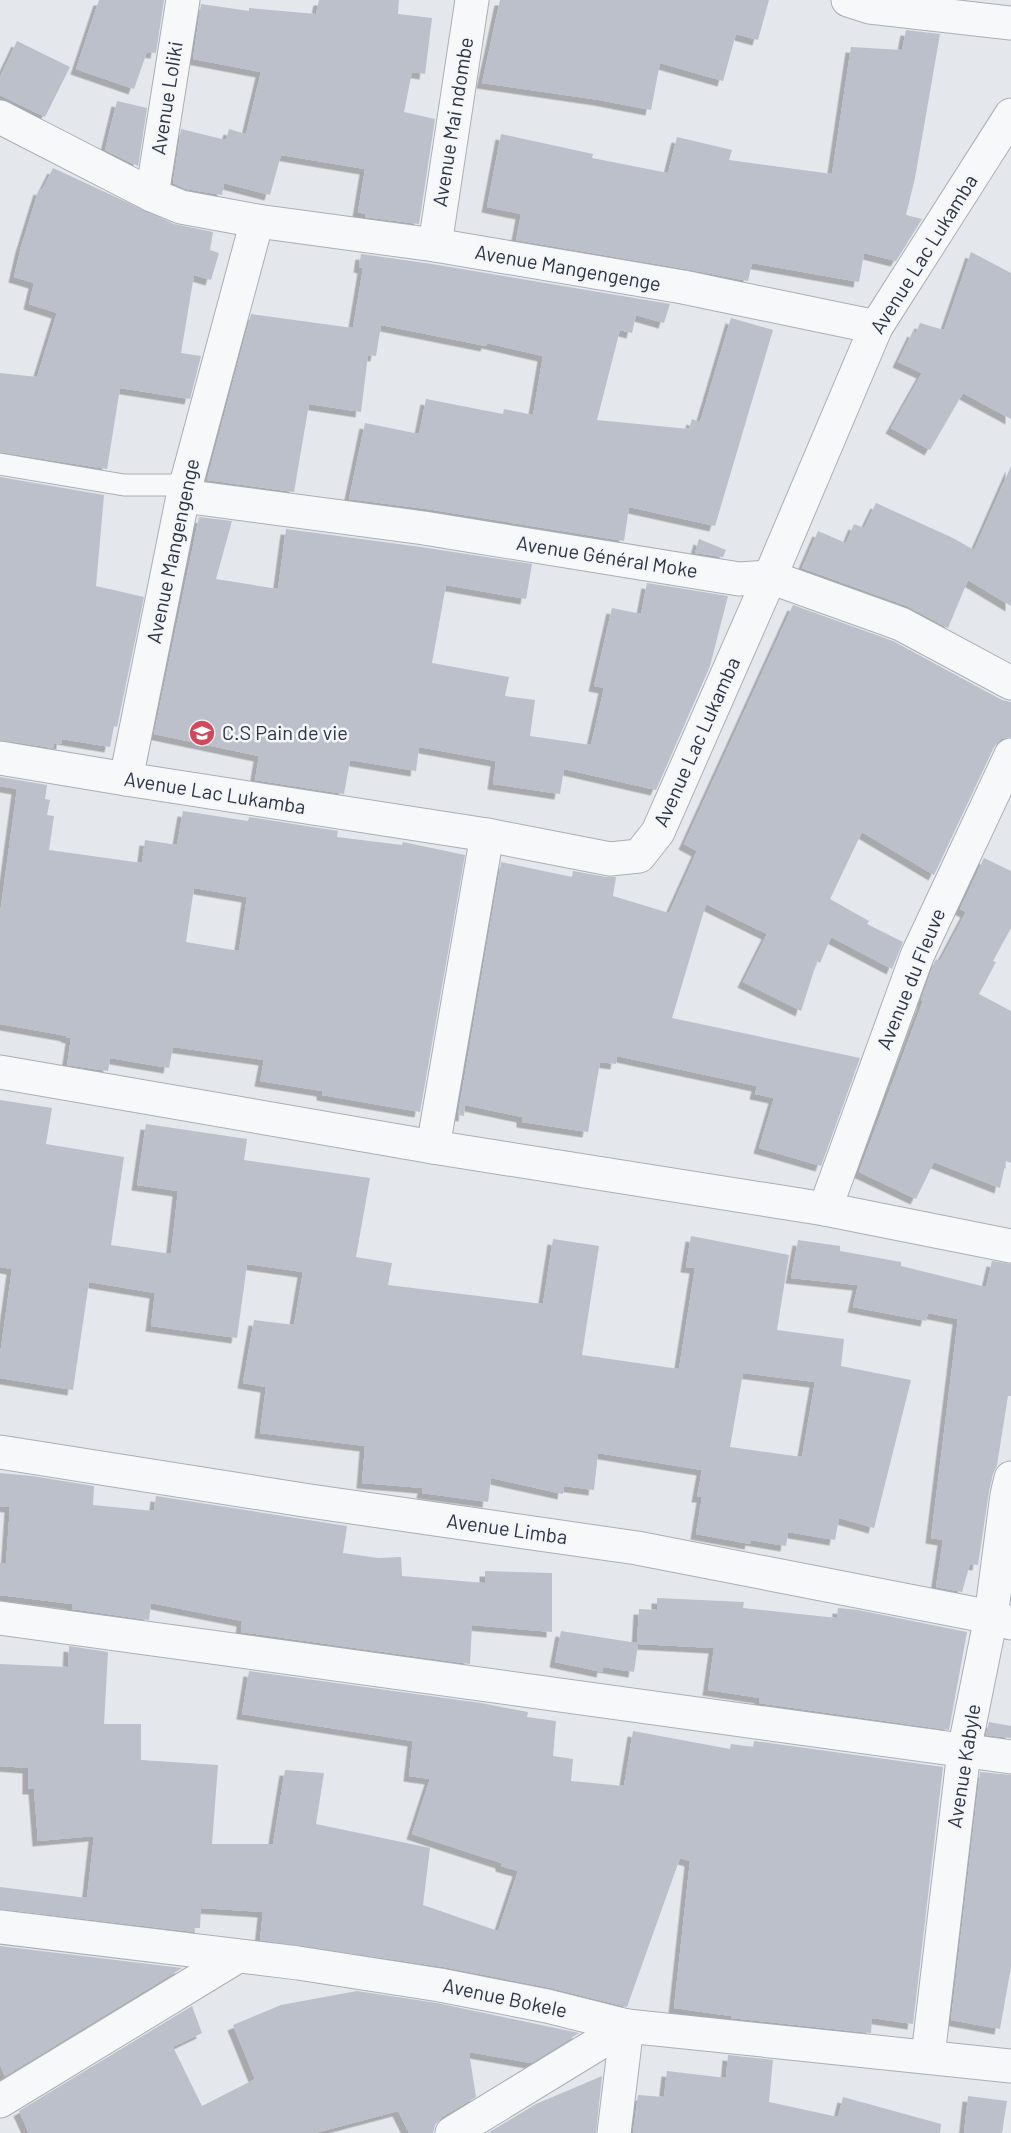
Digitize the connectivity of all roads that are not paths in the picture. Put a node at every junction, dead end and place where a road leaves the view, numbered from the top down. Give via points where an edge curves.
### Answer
1 (183, 0) edge
2 (472, 0) edge
3 (859, 4) edge
4 (1011, 23) edge
5 (1011, 115) edge
6 (0, 117) edge
7 (152, 195) junction
8 (257, 221) junction
9 (435, 245) junction
10 (876, 327) junction
11 (0, 464) edge
12 (184, 490) junction
13 (770, 577) junction
14 (1011, 683) edge
15 (1011, 755) edge
16 (0, 758) edge
17 (126, 779) junction
18 (487, 835) junction
19 (0, 1072) edge
20 (434, 1147) junction
21 (825, 1209) junction
22 (1011, 1246) edge
23 (0, 1452) edge
24 (1010, 1489) edge
25 (0, 1618) edge
26 (1001, 1620) edge
27 (964, 1751) junction
28 (1011, 1757) edge
29 (0, 1927) edge
30 (238, 1956) junction
31 (627, 2026) junction
32 (927, 2056) junction
33 (1011, 2066) edge
34 (0, 2101) edge
35 (452, 2133) edge
36 (614, 2133) edge

1 - 7 street, Avenue Loliki
2 - 9 street, Avenue Mai ndombe
3 - 4 street
5 - 10 street, Avenue Lac Lukamba
6 - 7 street, Avenue Mangengenge
7 - 8 street, Avenue Mangengenge via 181,207
8 - 9 street, Avenue Mangengenge
8 - 12 street, Avenue Mangengenge
9 - 10 street, Avenue Mangengenge via 683,287
10 - 13 street, Avenue Lac Lukamba
11 - 12 lane via 124,485
12 - 13 street, Avenue Général Moke via 739,579
12 - 17 street, Avenue Mangengenge
13 - 14 street, Avenue Général Moke via 901,624
13 - 18 street, Avenue Lac Lukamba via 658,832 639,856 610,859
15 - 21 street, Avenue du Fleuve via 917,956
16 - 17 street, Avenue Lac Lukamba
17 - 18 street, Avenue Lac Lukamba
18 - 20 street
19 - 20 street
20 - 21 street
21 - 22 street
23 - 26 street, Avenue Limba via 637,1548
24 - 26 street, Avenue Kabyle
25 - 27 street
26 - 27 street, Avenue Kabyle
27 - 28 street
27 - 32 street, Avenue Kabyle
29 - 30 street, Avenue Bokele
30 - 31 street, Avenue Bokele via 479,1991
30 - 34 street
31 - 32 street, Avenue Bokele
31 - 35 street
31 - 36 street
32 - 33 street, Avenue Bokele

